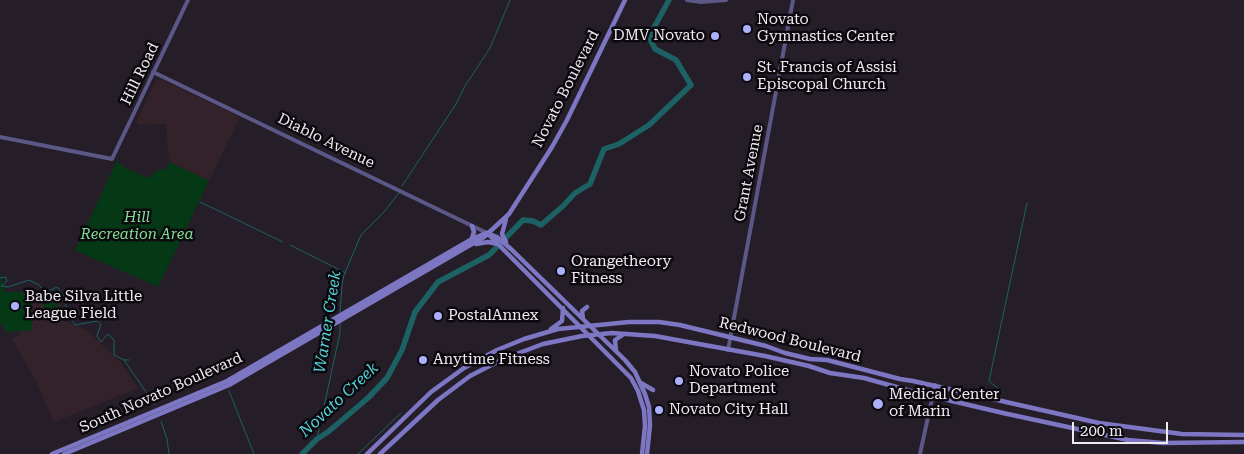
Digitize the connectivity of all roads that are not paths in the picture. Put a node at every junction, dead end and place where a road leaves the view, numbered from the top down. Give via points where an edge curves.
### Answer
1 (188, 0) edge
2 (625, 0) edge
3 (688, 0) edge
4 (726, 0) edge
5 (793, 0) edge
6 (154, 72) junction
7 (0, 137) edge
8 (509, 214) junction
9 (472, 226) junction
10 (488, 233) junction
11 (472, 239) junction
12 (499, 242) junction
13 (468, 247) junction
14 (507, 247) junction
15 (518, 265) junction
16 (530, 267) junction
17 (557, 293) junction
18 (552, 298) junction
19 (563, 308) junction
20 (587, 308) dead end
21 (345, 316) junction
22 (338, 320) junction
23 (584, 320) junction
24 (588, 325) junction
25 (581, 326) junction
26 (545, 332) junction
27 (628, 333) junction
28 (590, 334) junction
29 (597, 334) junction
30 (730, 338) junction
31 (524, 339) junction
32 (526, 350) junction
33 (728, 350) junction
34 (616, 352) junction
35 (641, 383) junction
36 (935, 385) junction
37 (653, 390) dead end
38 (643, 395) junction
39 (933, 396) junction
40 (1244, 436) edge
41 (1244, 442) edge
42 (52, 454) edge
43 (64, 454) edge
44 (367, 454) edge
45 (380, 454) edge
46 (642, 454) edge
47 (647, 454) edge
48 (920, 454) edge

1 - 6 street, Hill Road
2 - 8 main road, Novato Boulevard via 567,120
3 - 4 street
5 - 30 street, Grant Avenue
6 - 7 street, Hill Road via 112,158
6 - 9 street, Diablo Avenue
8 - 10 main road, Novato Boulevard
8 - 12 main road
9 - 10 street, Diablo Avenue
9 - 11 main road
10 - 11 main road, South Novato Boulevard
10 - 12 main road, Diablo Avenue
10 - 13 main road, South Novato Boulevard
11 - 21 main road, South Novato Boulevard
12 - 13 main road
12 - 14 main road, Diablo Avenue
13 - 21 main road, South Novato Boulevard
14 - 15 main road, Diablo Avenue
14 - 16 main road, Diablo Avenue
15 - 16 main road
15 - 18 main road, Diablo Avenue
16 - 17 main road, Diablo Avenue
17 - 18 main road
17 - 23 main road, Diablo Avenue
18 - 19 main road, Diablo Avenue
19 - 25 main road, Diablo Avenue
19 - 26 main road via 561,322
20 - 23 main road via 582,311
21 - 22 main road, South Novato Boulevard
22 - 42 main road, South Novato Boulevard via 227,381
22 - 43 main road, South Novato Boulevard via 229,385
23 - 24 main road, Diablo Avenue
24 - 25 main road, Redwood Boulevard
24 - 29 main road, Diablo Avenue
24 - 30 main road, Redwood Boulevard via 666,323
25 - 26 main road, Redwood Boulevard
25 - 28 main road, Diablo Avenue
26 - 31 main road, Redwood Boulevard
27 - 29 main road, Redwood Boulevard
27 - 33 main road, Redwood Boulevard
27 - 34 main road via 615,340
28 - 29 main road, Redwood Boulevard
28 - 32 main road, Redwood Boulevard
28 - 38 main road, Diablo Avenue via 626,371
29 - 34 main road, Diablo Avenue
30 - 33 street, Grant Avenue
30 - 36 main road, Redwood Boulevard via 865,372
31 - 32 main road
31 - 44 main road, Redwood Boulevard via 497,350 454,375 431,392
32 - 45 main road, Redwood Boulevard via 460,383
33 - 39 main road, Redwood Boulevard
34 - 35 main road, Diablo Avenue
35 - 37 main road
35 - 38 main road
36 - 39 street
36 - 40 main road, Redwood Boulevard via 1099,423 1190,434
38 - 46 main road
38 - 47 main road via 650,420
39 - 41 main road, Redwood Boulevard via 1128,440
39 - 48 street

